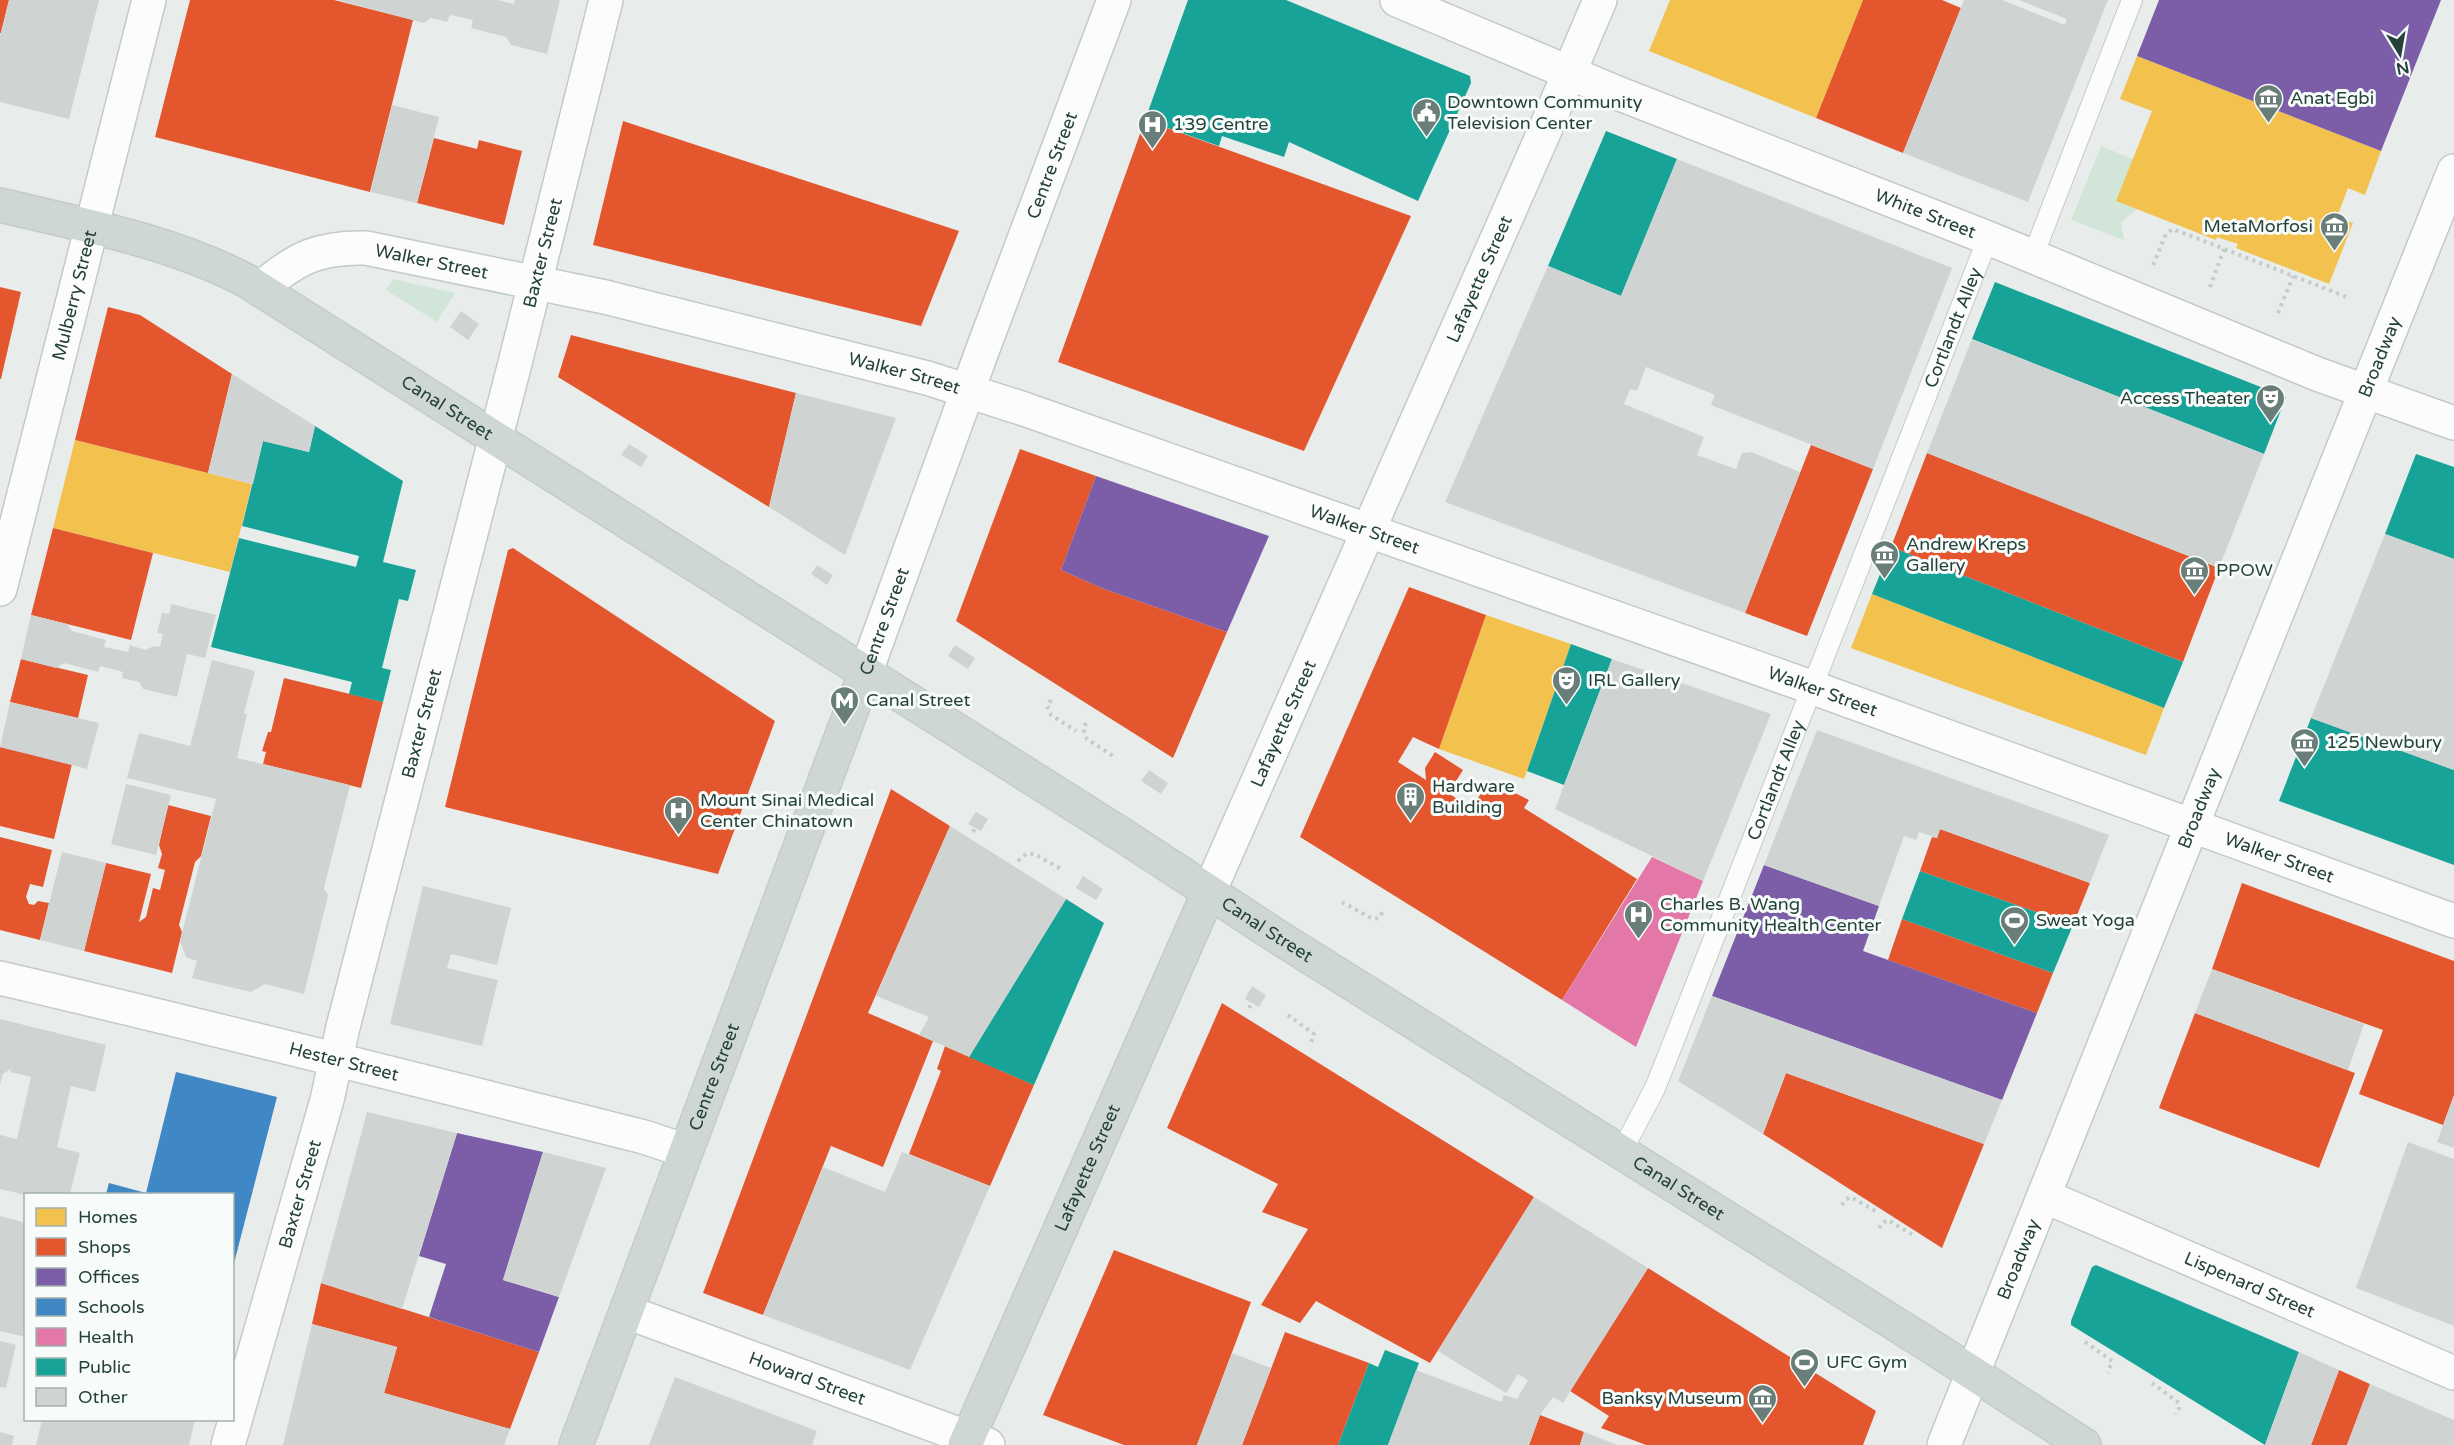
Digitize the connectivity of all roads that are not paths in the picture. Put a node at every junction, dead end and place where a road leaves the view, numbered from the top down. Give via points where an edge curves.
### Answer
1 (149, 0) edge
2 (606, 0) edge
3 (1114, 0) edge
4 (1397, 0) edge
5 (1600, 0) edge
6 (2132, 0) edge
7 (1570, 73) junction
8 (2454, 171) edge
9 (0, 205) edge
10 (92, 228) junction
11 (1988, 238) junction
12 (2033, 256) junction
13 (535, 282) junction
14 (260, 289) junction
15 (968, 391) junction
16 (2367, 392) junction
17 (2454, 423) edge
18 (495, 438) junction
19 (1369, 529) junction
20 (0, 590) edge
21 (865, 674) junction
22 (1811, 687) junction
23 (2192, 826) junction
24 (1209, 892) junction
25 (2454, 921) edge
26 (0, 978) edge
27 (335, 1060) junction
28 (686, 1151) junction
29 (1621, 1153) junction
30 (2044, 1196) junction
31 (627, 1312) junction
32 (2454, 1373) edge
33 (1973, 1374) junction
34 (973, 1443) edge
35 (228, 1445) edge
36 (576, 1445) edge
37 (1944, 1445) edge
38 (2084, 1445) edge

1 - 10 street, Mulberry Street
2 - 13 street, Baxter Street
3 - 15 street, Centre Street
4 - 7 street, White Street
5 - 7 street, Lafayette Street
6 - 12 lane
7 - 11 street, White Street
7 - 19 street, Lafayette Street
8 - 16 street, Broadway
9 - 10 main road, Canal Street
10 - 14 main road, Canal Street via 200,259
10 - 20 street, Mulberry Street
11 - 12 street, White Street
11 - 22 lane, Cortlandt Alley
12 - 16 street, White Street
13 - 14 street, Walker Street via 366,248 339,248 308,256
13 - 15 street, Walker Street via 891,368
13 - 18 street, Baxter Street
14 - 18 main road, Canal Street
15 - 19 street, Walker Street
15 - 21 street, Centre Street
16 - 17 street, White Street
16 - 23 street, Broadway
18 - 21 main road, Canal Street
18 - 27 street, Baxter Street
19 - 22 street, Walker Street
19 - 24 street, Lafayette Street
21 - 24 main road, Canal Street
21 - 28 main road, Centre Street
22 - 23 street, Walker Street
22 - 29 lane, Cortlandt Alley via 1662,1070
23 - 25 street, Walker Street
23 - 30 street, Broadway
24 - 29 main road, Canal Street
24 - 34 main road, Lafayette Street
26 - 27 street, Hester Street
27 - 28 street, Hester Street via 644,1137
27 - 35 street, Baxter Street via 327,1100
28 - 31 main road, Centre Street
29 - 33 main road, Canal Street
30 - 32 street, Lispenard Street
30 - 33 street, Broadway
31 - 34 street, Howard Street
31 - 36 main road, Centre Street
33 - 37 street, Broadway
33 - 38 main road, Canal Street

